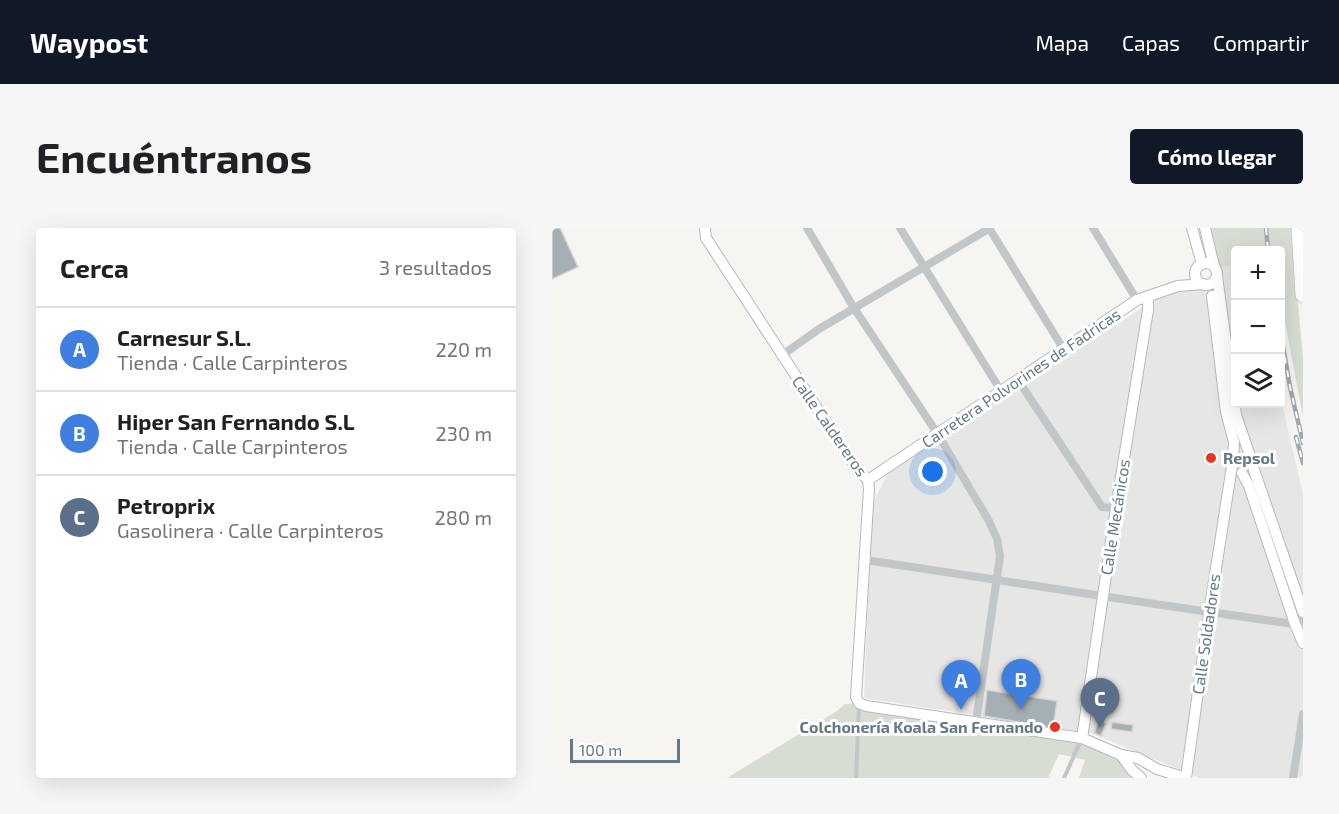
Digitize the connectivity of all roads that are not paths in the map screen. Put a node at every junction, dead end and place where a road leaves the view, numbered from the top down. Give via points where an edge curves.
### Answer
1 (705, 228) edge
2 (711, 228) edge
3 (807, 228) edge
4 (900, 228) edge
5 (990, 228) edge
6 (1092, 228) edge
7 (1192, 228) edge
8 (1205, 228) edge
9 (1299, 228) edge
10 (710, 243) junction
11 (925, 267) junction
12 (1207, 274) junction
13 (1303, 295) edge
14 (1148, 296) junction
15 (1137, 300) junction
16 (854, 308) junction
17 (1064, 350) junction
18 (782, 356) junction
19 (1018, 380) junction
20 (1001, 391) junction
21 (937, 433) junction
22 (1251, 459) junction
23 (1236, 467) junction
24 (868, 480) junction
25 (1116, 508) junction
26 (865, 560) junction
27 (996, 579) junction
28 (1103, 597) junction
29 (1303, 612) edge
30 (1209, 613) junction
31 (1299, 623) edge
32 (1303, 643) edge
33 (859, 703) junction
34 (1303, 714) edge
35 (976, 722) junction
36 (1082, 738) junction
37 (1121, 755) junction
38 (1165, 773) edge
39 (856, 778) edge
40 (1064, 778) edge
41 (1142, 778) edge
42 (1186, 778) edge
43 (1293, 778) edge

1 - 10 street, Calle Caldereros
2 - 10 street
3 - 16 street
4 - 11 street
5 - 11 street
5 - 17 street
6 - 15 street
7 - 12 street
8 - 12 street
9 - 13 highway
10 - 18 street, Calle Caldereros
11 - 16 street
11 - 20 street
12 - 14 street, Carretera Polvorines de Fadricas
12 - 22 street via 1236,414
12 - 23 street
14 - 15 street, Carretera Polvorines de Fadricas
14 - 25 street, Calle Mecánicos
15 - 17 street, Carretera Polvorines de Fadricas
16 - 18 street
16 - 21 street
17 - 19 street, Carretera Polvorines de Fadricas
18 - 24 street, Calle Caldereros via 855,467
19 - 20 street, Carretera Polvorines de Fadricas
19 - 25 street via 1102,507
20 - 21 street, Carretera Polvorines de Fadricas
21 - 24 street, Carretera Polvorines de Fadricas
21 - 27 street via 990,521 1000,556
22 - 23 street via 1250,469 1245,473
22 - 23 street via 1248,454 1236,454
22 - 29 street
23 - 30 street, Calle Soldadores
23 - 31 street via 1250,486
24 - 26 street, Calle Caldereros
25 - 28 street, Calle Mecánicos
26 - 27 street
26 - 33 street, Calle Caldereros via 856,693
27 - 28 street
27 - 35 street
28 - 30 street
28 - 36 street, Calle Mecánicos
30 - 31 street
30 - 42 street, Calle Soldadores
31 - 32 street
33 - 35 street
33 - 39 lane
34 - 43 street
35 - 36 street
36 - 37 street
36 - 40 lane
37 - 38 street via 1138,758
37 - 41 street
38 - 41 street via 1151,770
38 - 42 street

